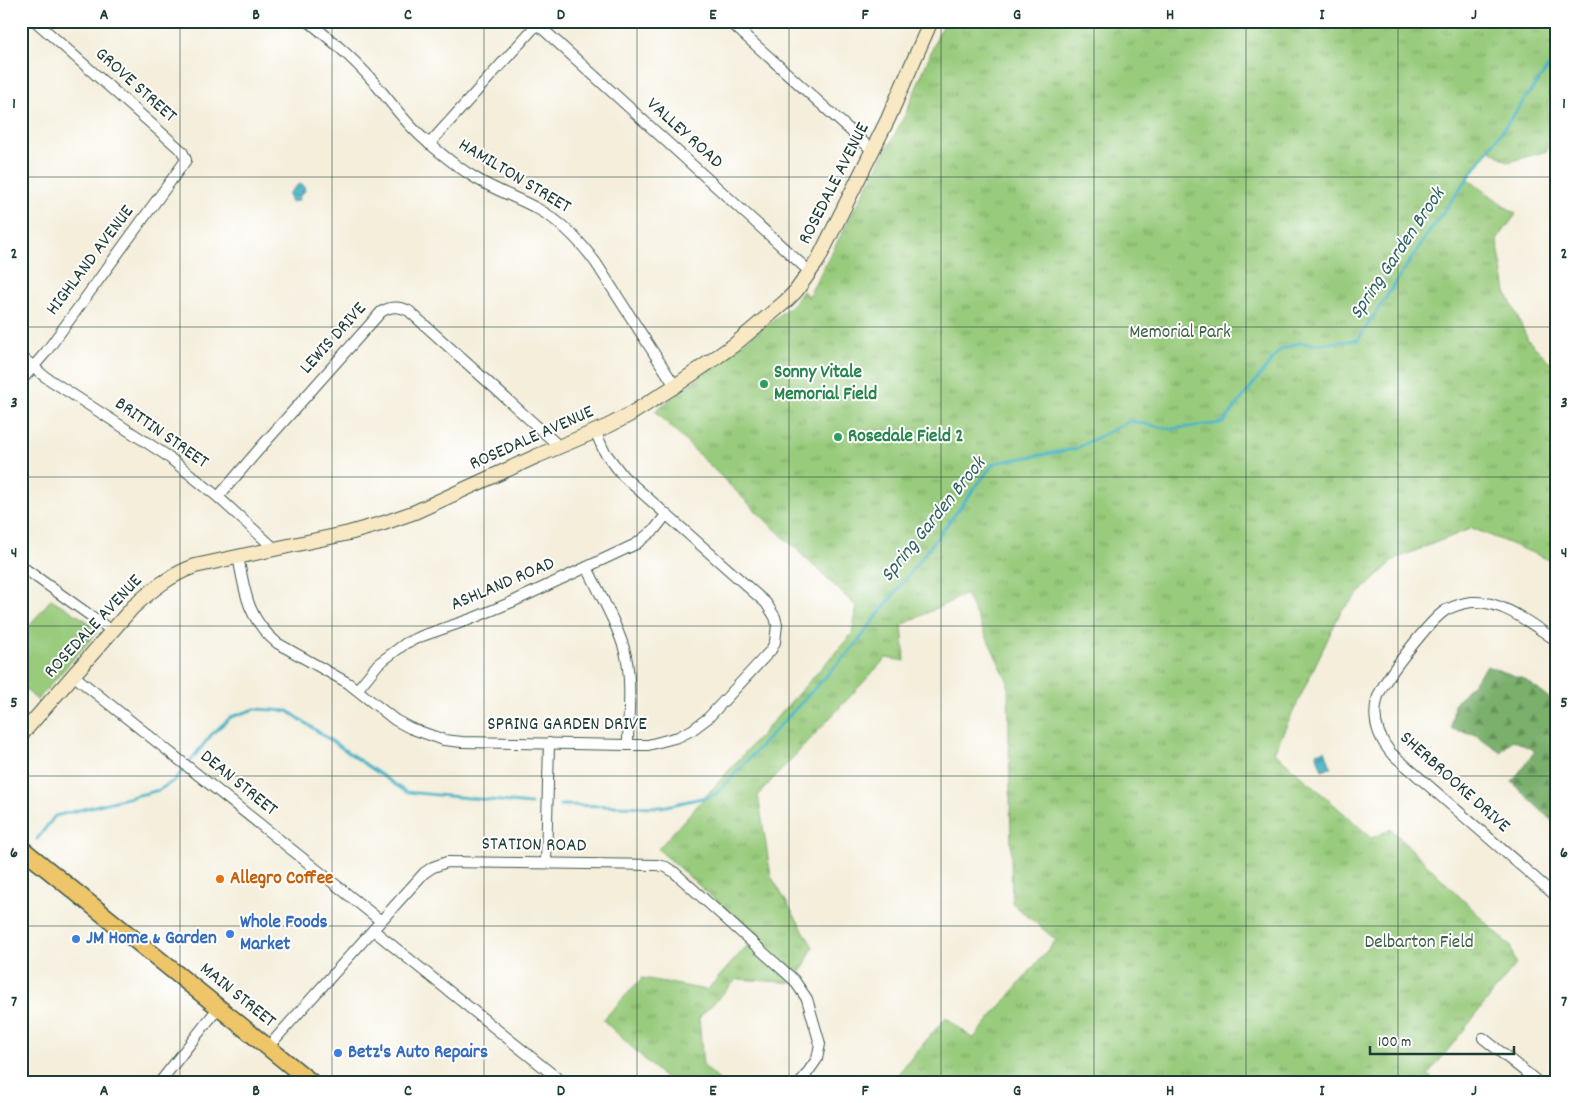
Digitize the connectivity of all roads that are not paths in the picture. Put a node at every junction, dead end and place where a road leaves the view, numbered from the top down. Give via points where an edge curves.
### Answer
1 (35, 21) edge
2 (308, 21) edge
3 (729, 21) edge
4 (537, 22) edge
5 (928, 23) edge
6 (429, 144) junction
7 (872, 150) junction
8 (186, 159) joint
9 (810, 272) junction
10 (21, 356) edge
11 (33, 367) junction
12 (21, 381) edge
13 (674, 386) junction
14 (595, 431) junction
15 (560, 447) junction
16 (218, 497) junction
17 (666, 515) junction
18 (275, 549) junction
19 (238, 556) junction
20 (21, 566) edge
21 (587, 567) junction
22 (112, 631) junction
23 (1557, 641) edge
24 (74, 675) junction
25 (357, 690) junction
26 (21, 735) edge
27 (549, 743) junction
28 (628, 745) junction
29 (21, 848) edge
30 (546, 863) junction
31 (1557, 897) edge
32 (381, 921) junction
33 (373, 930) junction
34 (219, 1007) junction
35 (1483, 1038) dead end
36 (268, 1047) junction
37 (160, 1082) edge
38 (310, 1082) edge
39 (562, 1082) edge
40 (801, 1082) edge
41 (1538, 1082) edge

1 - 8 street, GROVE STREET via 182,151
2 - 6 street, HAMILTON STREET via 371,78
3 - 7 street
4 - 6 street
4 - 9 street, VALLEY ROAD
5 - 7 street, ROSEDALE AVENUE via 902,89
6 - 13 street, HAMILTON STREET via 475,178 538,209 570,232 596,263
7 - 9 street, ROSEDALE AVENUE
8 - 11 street, HIGHLAND AVENUE
9 - 13 street, ROSEDALE AVENUE via 786,301 734,345
10 - 11 street, BRITTIN STREET
11 - 12 street, HIGHLAND AVENUE
11 - 16 street, BRITTIN STREET via 166,455
13 - 14 street, ROSEDALE AVENUE via 629,415
14 - 15 street, ROSEDALE AVENUE
14 - 17 street, SPRING GARDEN DRIVE via 604,451 623,476
15 - 16 street, LEWIS DRIVE via 409,311 394,307 382,312
15 - 18 street, ROSEDALE AVENUE via 384,524
16 - 18 street, BRITTIN STREET
17 - 21 street, ASHLAND ROAD via 640,541
17 - 28 street, SPRING GARDEN DRIVE via 766,603 775,616 778,634 771,650 704,721 678,738 648,745
18 - 19 street, ROSEDALE AVENUE
19 - 22 street, ROSEDALE AVENUE via 180,571 133,607
19 - 25 street, SPRING GARDEN DRIVE via 247,602 263,630 277,643
20 - 22 street
21 - 25 street, ASHLAND ROAD via 406,644 378,664
21 - 28 street via 626,655
22 - 24 street, ROSEDALE AVENUE
23 - 31 street, SHERBROOKE DRIVE via 1494,605 1481,602 1458,605 1435,619 1388,677 1377,698 1375,711 1378,732 1390,753
24 - 26 street, ROSEDALE AVENUE
24 - 32 street, DEAN STREET
25 - 27 street, SPRING GARDEN DRIVE via 395,720 444,740
27 - 28 street, SPRING GARDEN DRIVE
27 - 30 street
29 - 34 main road, MAIN STREET
30 - 32 street, STATION ROAD via 443,863 424,873
30 - 40 street, STATION ROAD via 657,865 674,872 794,980 807,999 820,1053
32 - 33 street, STATION ROAD
33 - 36 street, STATION ROAD
33 - 39 street
34 - 36 main road, MAIN STREET
34 - 37 street
35 - 41 street
36 - 38 main road, MAIN STREET

